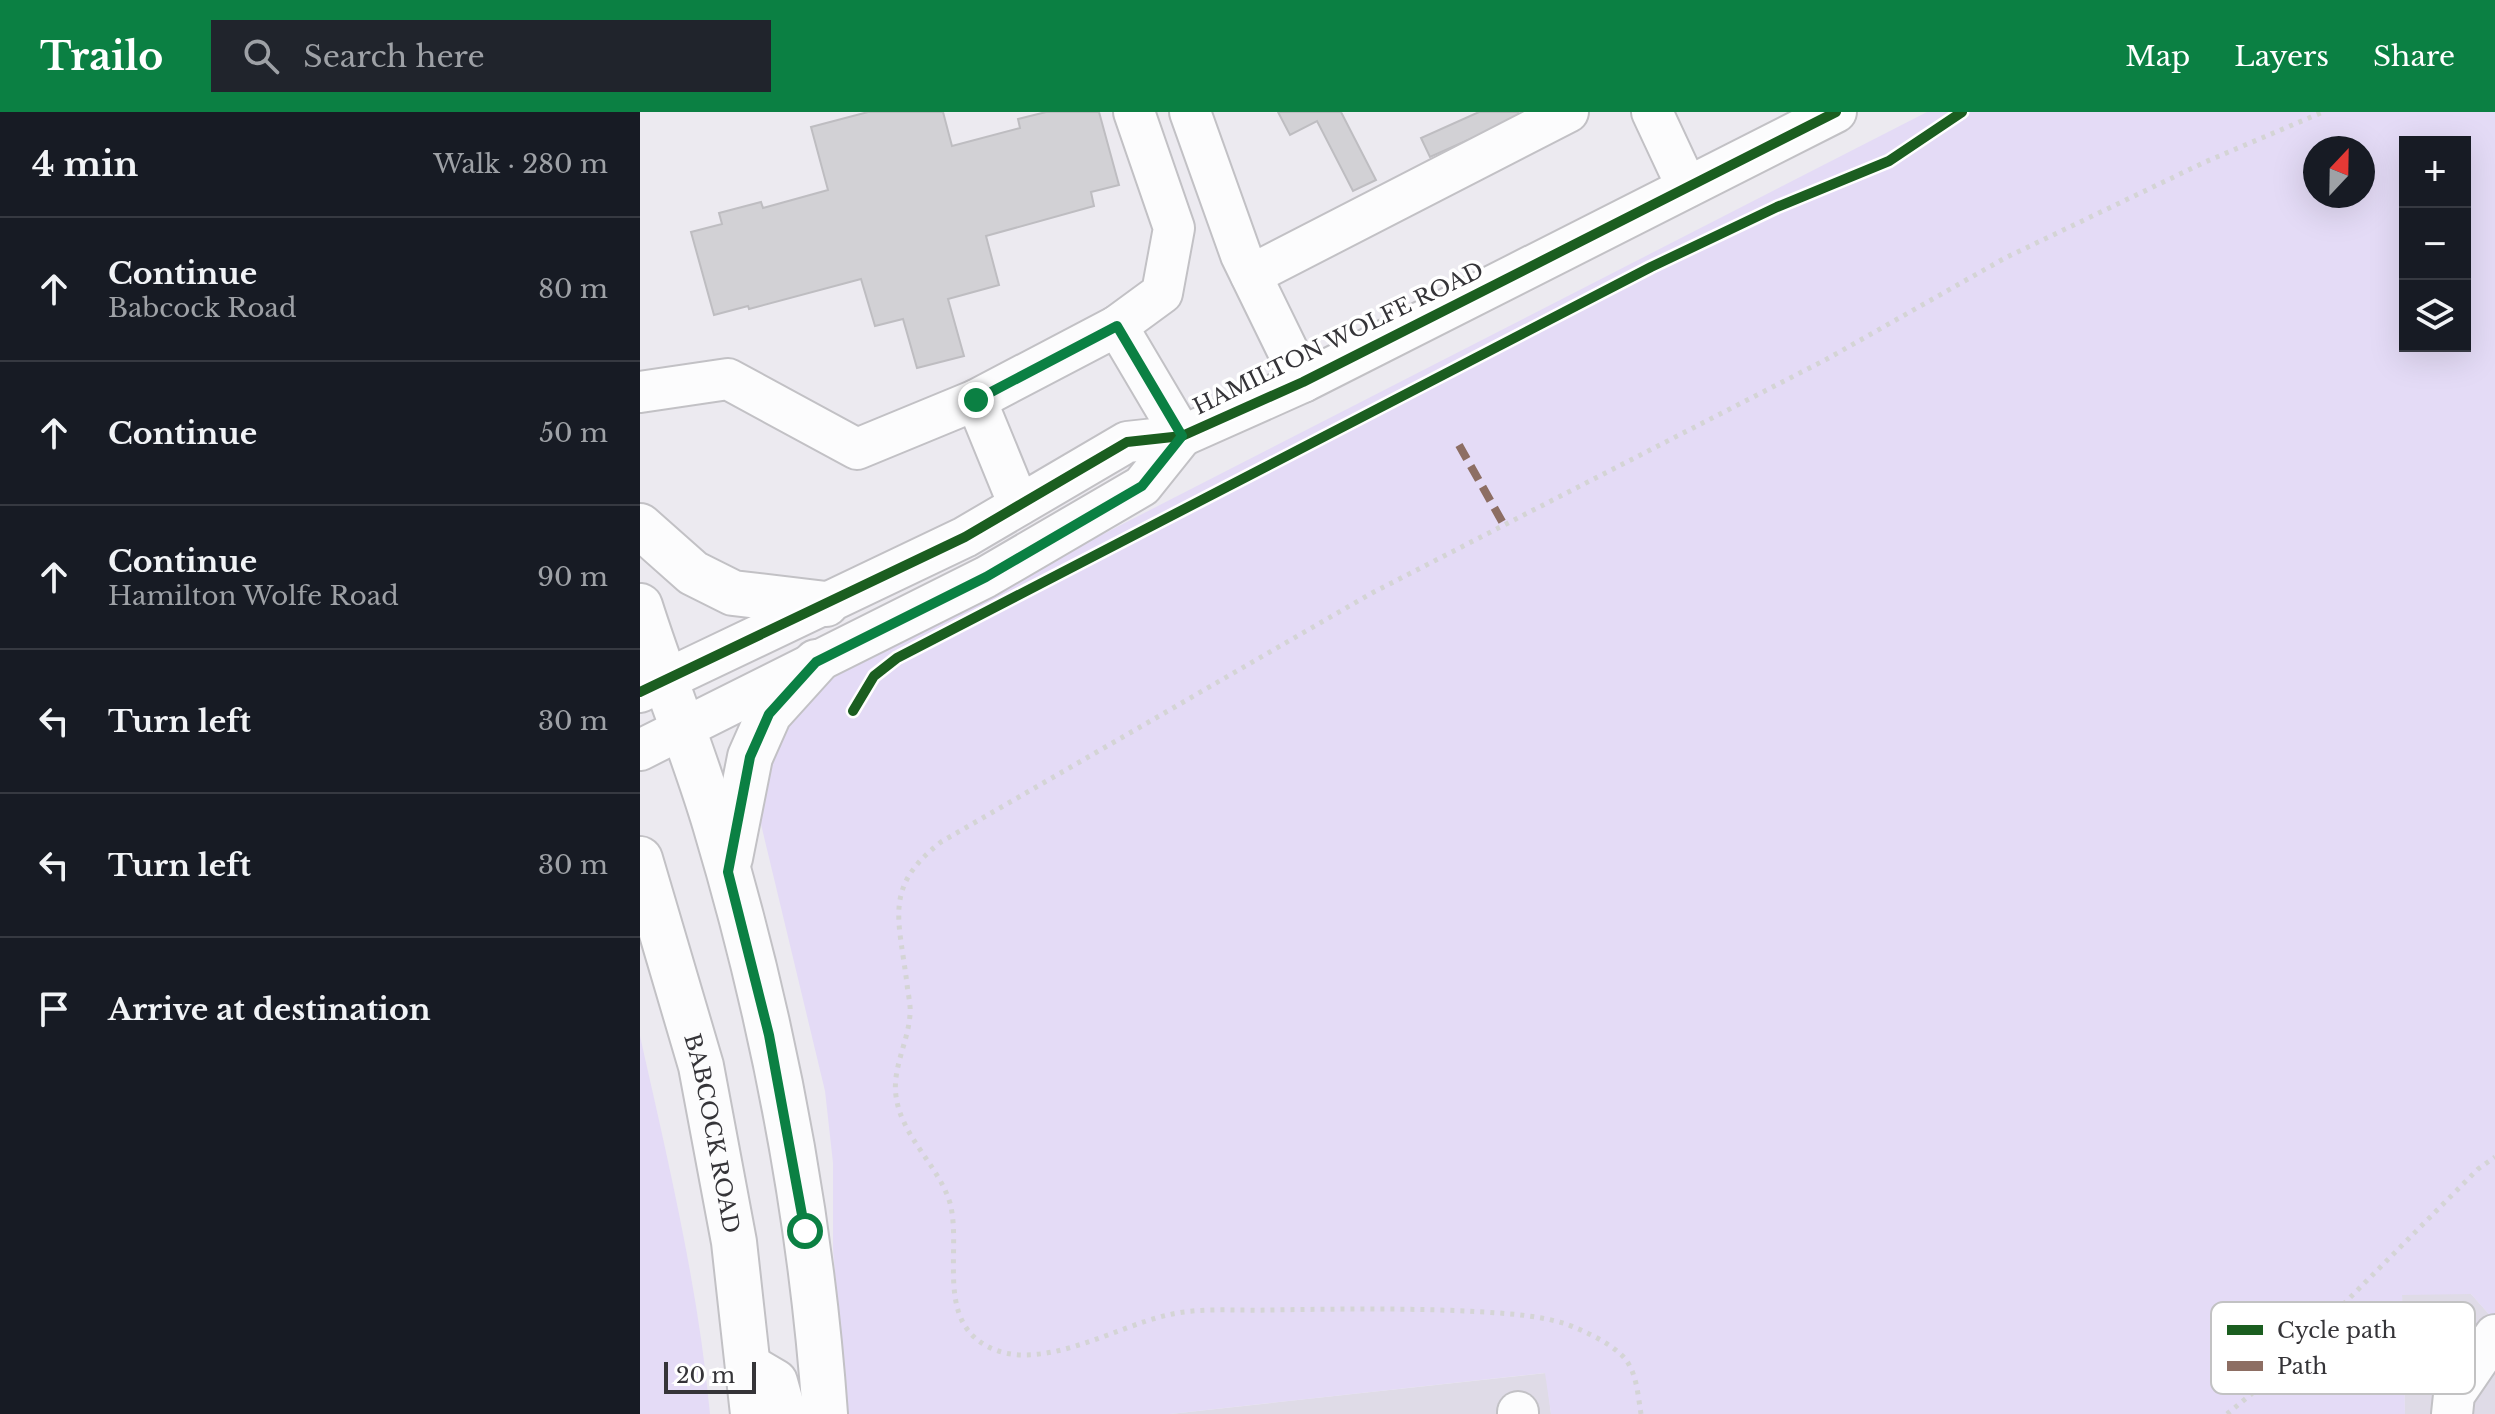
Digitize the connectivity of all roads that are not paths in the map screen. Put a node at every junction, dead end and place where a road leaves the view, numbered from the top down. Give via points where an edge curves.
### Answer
1 (1134, 112) edge
2 (1190, 112) edge
3 (1568, 112) edge
4 (1652, 112) edge
5 (1836, 112) edge
6 (1687, 187) junction
7 (1251, 275) junction
8 (1117, 326) junction
9 (1303, 382) junction
10 (640, 392) edge
11 (976, 400) junction
12 (1182, 436) junction
13 (1019, 505) junction
14 (640, 526) edge
15 (826, 604) junction
16 (640, 606) edge
17 (816, 662) junction
18 (652, 686) edge
19 (681, 730) junction
20 (640, 750) edge
21 (640, 859) edge
22 (728, 872) junction
23 (649, 915) edge
24 (2495, 1335) edge
25 (2475, 1364) edge
26 (748, 1366) junction
27 (2455, 1394) edge
28 (753, 1414) edge
29 (784, 1414) edge
30 (825, 1414) edge
31 (2452, 1414) edge

1 - 8 street via 1174,228 1162,293
2 - 7 street
3 - 7 street
4 - 6 street
5 - 6 street, HAMILTON WOLFE ROAD
6 - 9 street, HAMILTON WOLFE ROAD
7 - 9 street
8 - 11 street
8 - 12 street
9 - 12 street, HAMILTON WOLFE ROAD
10 - 11 street via 728,379 857,449
11 - 13 street
12 - 13 street, HAMILTON WOLFE ROAD via 1127,442
12 - 17 street, HAMILTON WOLFE ROAD via 1142,486 986,577
13 - 15 street, HAMILTON WOLFE ROAD
14 - 15 main road via 693,573 733,593
15 - 18 street, HAMILTON WOLFE ROAD
16 - 18 main road
17 - 19 street, HAMILTON WOLFE ROAD
17 - 22 main road via 769,714 750,757
18 - 19 main road
19 - 20 street, HAMILTON WOLFE ROAD
19 - 22 main road
21 - 23 main road, BABCOCK ROAD
22 - 30 main road via 786,1121 805,1231
23 - 26 main road, BABCOCK ROAD via 701,1066 734,1242
24 - 25 street
26 - 28 main road, BABCOCK ROAD
26 - 29 main road via 775,1382
27 - 31 street

